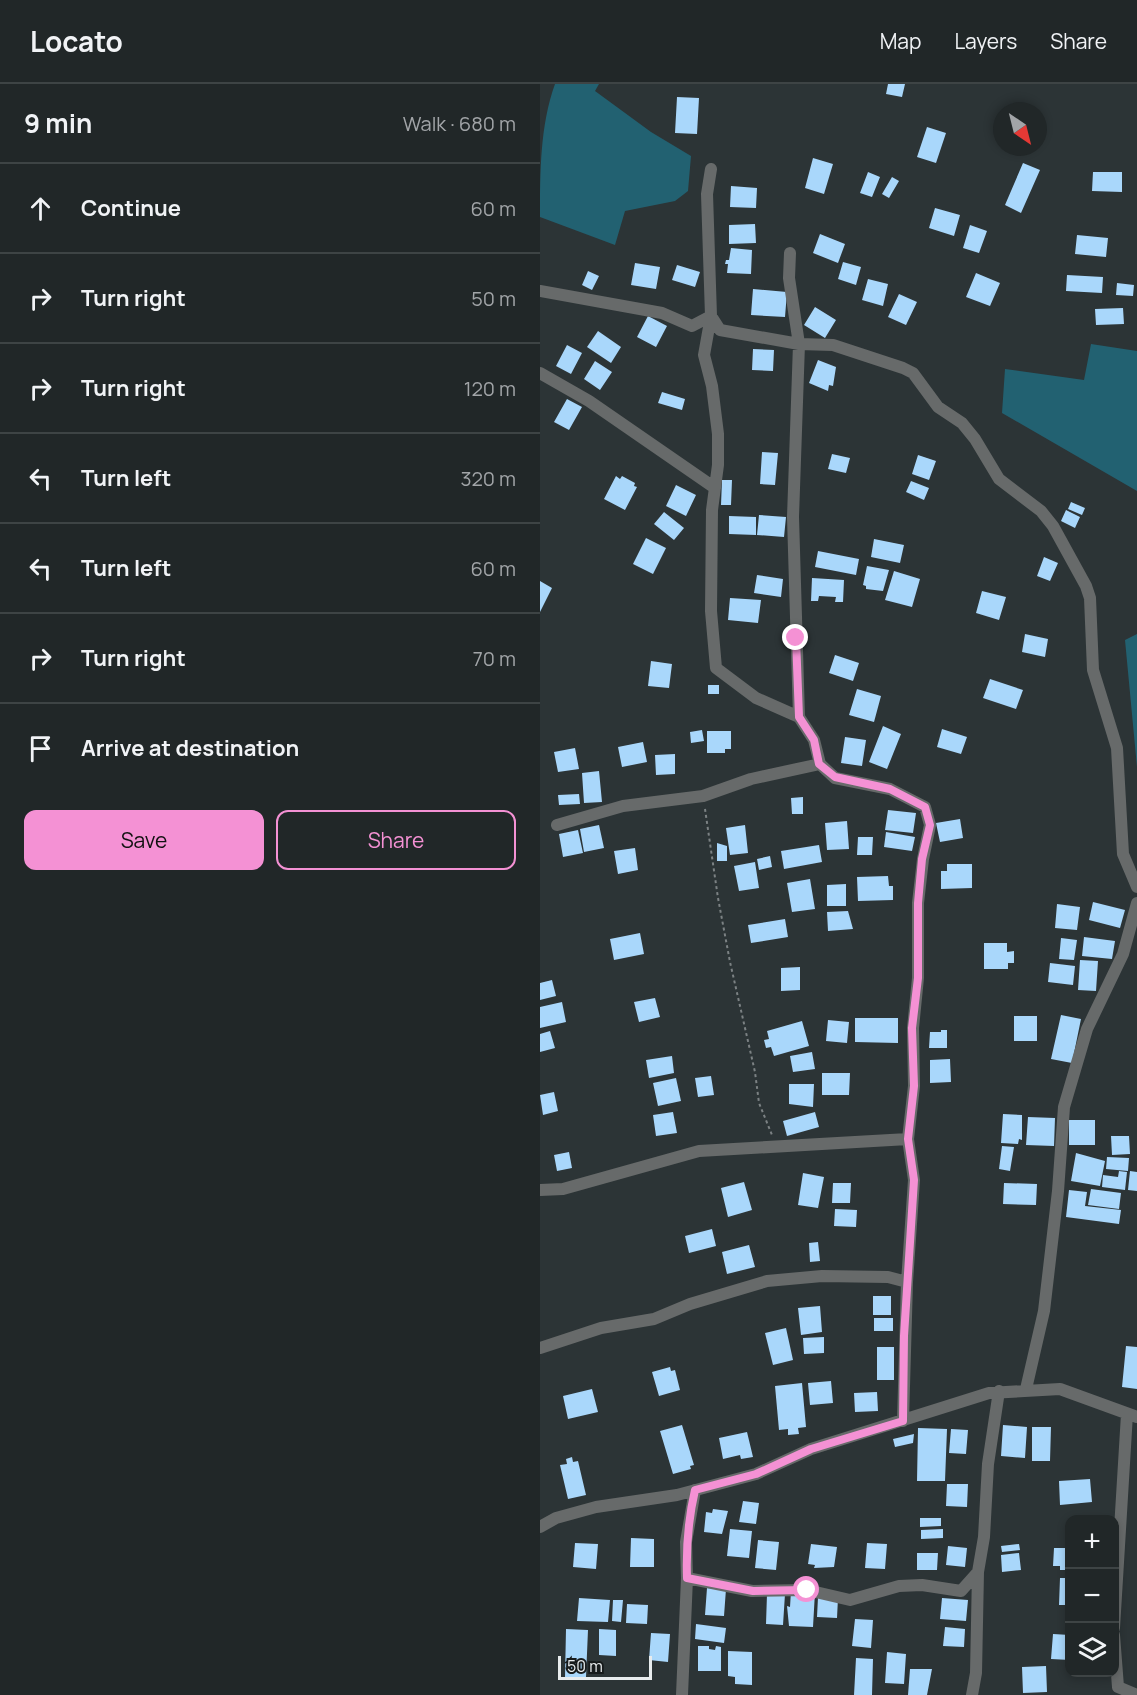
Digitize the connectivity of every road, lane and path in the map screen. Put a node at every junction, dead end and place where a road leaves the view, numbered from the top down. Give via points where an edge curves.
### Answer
1 (711, 169) dead end
2 (790, 253) dead end
3 (540, 291) edge
4 (711, 316) junction
5 (799, 344) junction
6 (540, 373) edge
7 (715, 488) junction
8 (799, 717) junction
9 (819, 764) junction
10 (703, 796) junction
11 (557, 825) dead end
12 (1137, 887) edge
13 (1137, 903) edge
14 (908, 1139) junction
15 (776, 1145) junction
16 (540, 1190) edge
17 (907, 1281) junction
18 (540, 1348) edge
19 (1026, 1389) junction
20 (999, 1391) junction
21 (1132, 1415) edge
22 (903, 1421) junction
23 (695, 1490) junction
24 (540, 1527) edge
25 (978, 1572) junction
26 (687, 1578) junction
27 (1114, 1623) edge
28 (1118, 1691) edge
29 (682, 1695) edge
30 (972, 1695) edge
31 (1137, 1695) edge

1 - 4 street via 707,194
2 - 5 street via 789,278
3 - 4 street via 662,313 692,326
4 - 5 street via 720,330
4 - 7 street via 704,355 718,434
5 - 8 street via 793,455
5 - 12 street via 833,345 913,374 938,407 962,423 999,478 1041,511 1053,526 1090,598 1093,670 1117,748 1122,846
6 - 7 street via 589,401
7 - 8 street via 711,611 716,668 756,698
8 - 9 street via 814,740
9 - 10 street via 751,779
9 - 14 street via 835,777 890,789 925,807 930,825 918,903 918,978 912,1028 914,1086
10 - 11 street via 623,806
10 - 15 path via 718,898 759,1103
13 - 19 street via 1122,954 1087,1029 1064,1107 1044,1311
14 - 15 street
14 - 17 street via 914,1180
15 - 16 street via 699,1150 563,1189
17 - 18 street via 822,1276 767,1281 654,1319 601,1328
17 - 22 street
19 - 20 street
19 - 21 street via 1060,1389
20 - 22 street
20 - 25 street
21 - 27 street
22 - 23 street via 811,1449 756,1474
23 - 24 street via 596,1507 556,1518
23 - 26 street via 686,1542
25 - 26 street via 961,1592 922,1585 899,1586 850,1600 807,1590 753,1591
25 - 30 street
26 - 29 street
28 - 31 street

